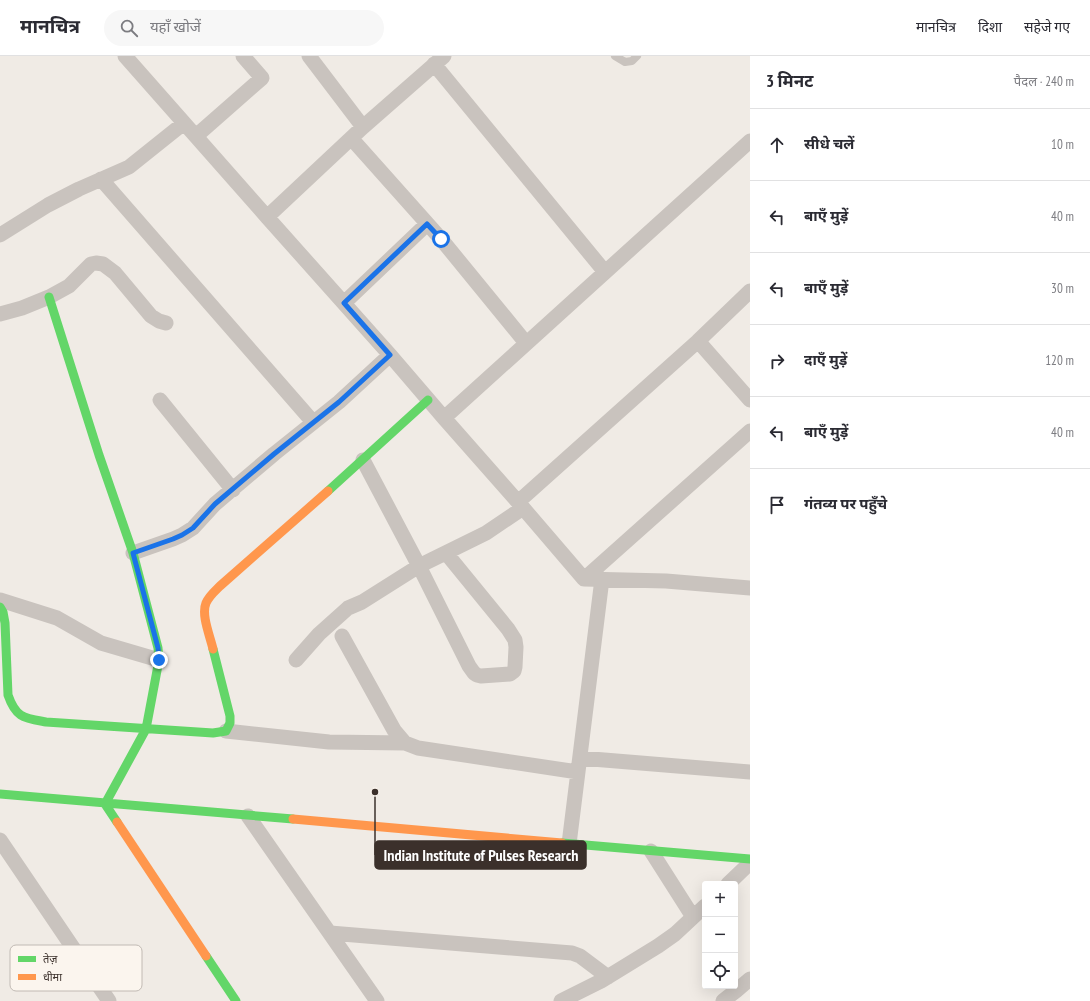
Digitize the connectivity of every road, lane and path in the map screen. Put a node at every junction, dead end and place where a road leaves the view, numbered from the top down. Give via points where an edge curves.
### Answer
1 (125, 56) edge
2 (243, 56) edge
3 (309, 56) edge
4 (614, 56) edge
5 (637, 56) edge
6 (441, 58) edge
7 (184, 123) junction
8 (363, 127) junction
9 (196, 136) junction
10 (351, 138) junction
11 (750, 141) edge
12 (101, 179) junction
13 (267, 217) junction
14 (427, 224) junction
15 (0, 235) edge
16 (605, 272) junction
17 (750, 291) edge
18 (49, 297) junction
19 (344, 303) junction
20 (0, 314) edge
21 (166, 323) dead end
22 (698, 341) junction
23 (526, 343) junction
24 (390, 355) junction
25 (160, 400) dead end
26 (428, 400) junction
27 (750, 400) edge
28 (444, 418) junction
29 (313, 422) junction
30 (750, 431) edge
31 (363, 460) junction
32 (233, 490) junction
33 (520, 505) junction
34 (133, 553) junction
35 (446, 553) junction
36 (419, 566) junction
37 (584, 578) junction
38 (602, 579) junction
39 (750, 588) edge
40 (0, 600) edge
41 (0, 607) edge
42 (342, 636) dead end
43 (159, 660) junction
44 (296, 660) dead end
45 (146, 729) junction
46 (226, 731) junction
47 (405, 743) junction
48 (579, 765) junction
49 (750, 772) edge
50 (0, 794) edge
51 (105, 804) junction
52 (248, 816) junction
53 (0, 840) edge
54 (569, 844) junction
55 (651, 851) junction
56 (750, 859) edge
57 (750, 863) edge
58 (731, 881) edge
59 (702, 909) edge
60 (693, 917) junction
61 (330, 933) junction
62 (72, 945) edge
63 (608, 977) junction
64 (750, 979) edge
65 (103, 991) edge
66 (110, 1001) edge
67 (236, 1001) edge
68 (377, 1001) edge
69 (561, 1001) edge
70 (723, 1001) edge

1 - 7 street
2 - 9 street via 262,78
3 - 8 street
4 - 5 lane via 625,62 632,61
6 - 8 street
6 - 16 street
7 - 9 street
7 - 12 street via 129,167
8 - 10 street
9 - 13 street
10 - 13 street
10 - 14 street
11 - 16 street
12 - 15 street via 48,205
12 - 29 street
13 - 19 street
14 - 19 street
14 - 23 street
16 - 23 street
17 - 22 street
18 - 20 street
18 - 21 street via 69,286 91,264 103,264 115,273 151,316
18 - 34 street
19 - 24 street
22 - 27 street
22 - 33 street
23 - 28 street
24 - 26 street
24 - 29 street
25 - 32 street
26 - 28 street
26 - 31 street
28 - 33 street
29 - 32 street
30 - 37 street
31 - 36 street
31 - 46 street via 211,594 205,604 205,617 230,716
32 - 34 street via 193,528 182,535
33 - 35 street via 486,533
33 - 37 street
34 - 43 street
35 - 36 street
35 - 36 street via 515,640 515,668 510,674 481,676 474,673
36 - 44 street via 348,608 319,634
37 - 38 street
38 - 39 street via 666,580
38 - 48 street
40 - 43 street via 57,618 101,643
41 - 45 street via 6,624 8,695 21,716 46,722
42 - 47 street via 394,730
43 - 45 street
45 - 46 street via 213,733
45 - 51 street
46 - 47 street via 329,742
47 - 48 street via 418,748
48 - 49 street
48 - 54 street
50 - 51 street
51 - 52 street
51 - 67 street
52 - 54 street
52 - 61 street
53 - 62 street
54 - 55 street
55 - 56 street
55 - 60 street
57 - 58 street
59 - 60 street
60 - 63 street via 675,934
61 - 63 street via 572,953
61 - 68 street
63 - 69 street
64 - 70 street
65 - 66 street

